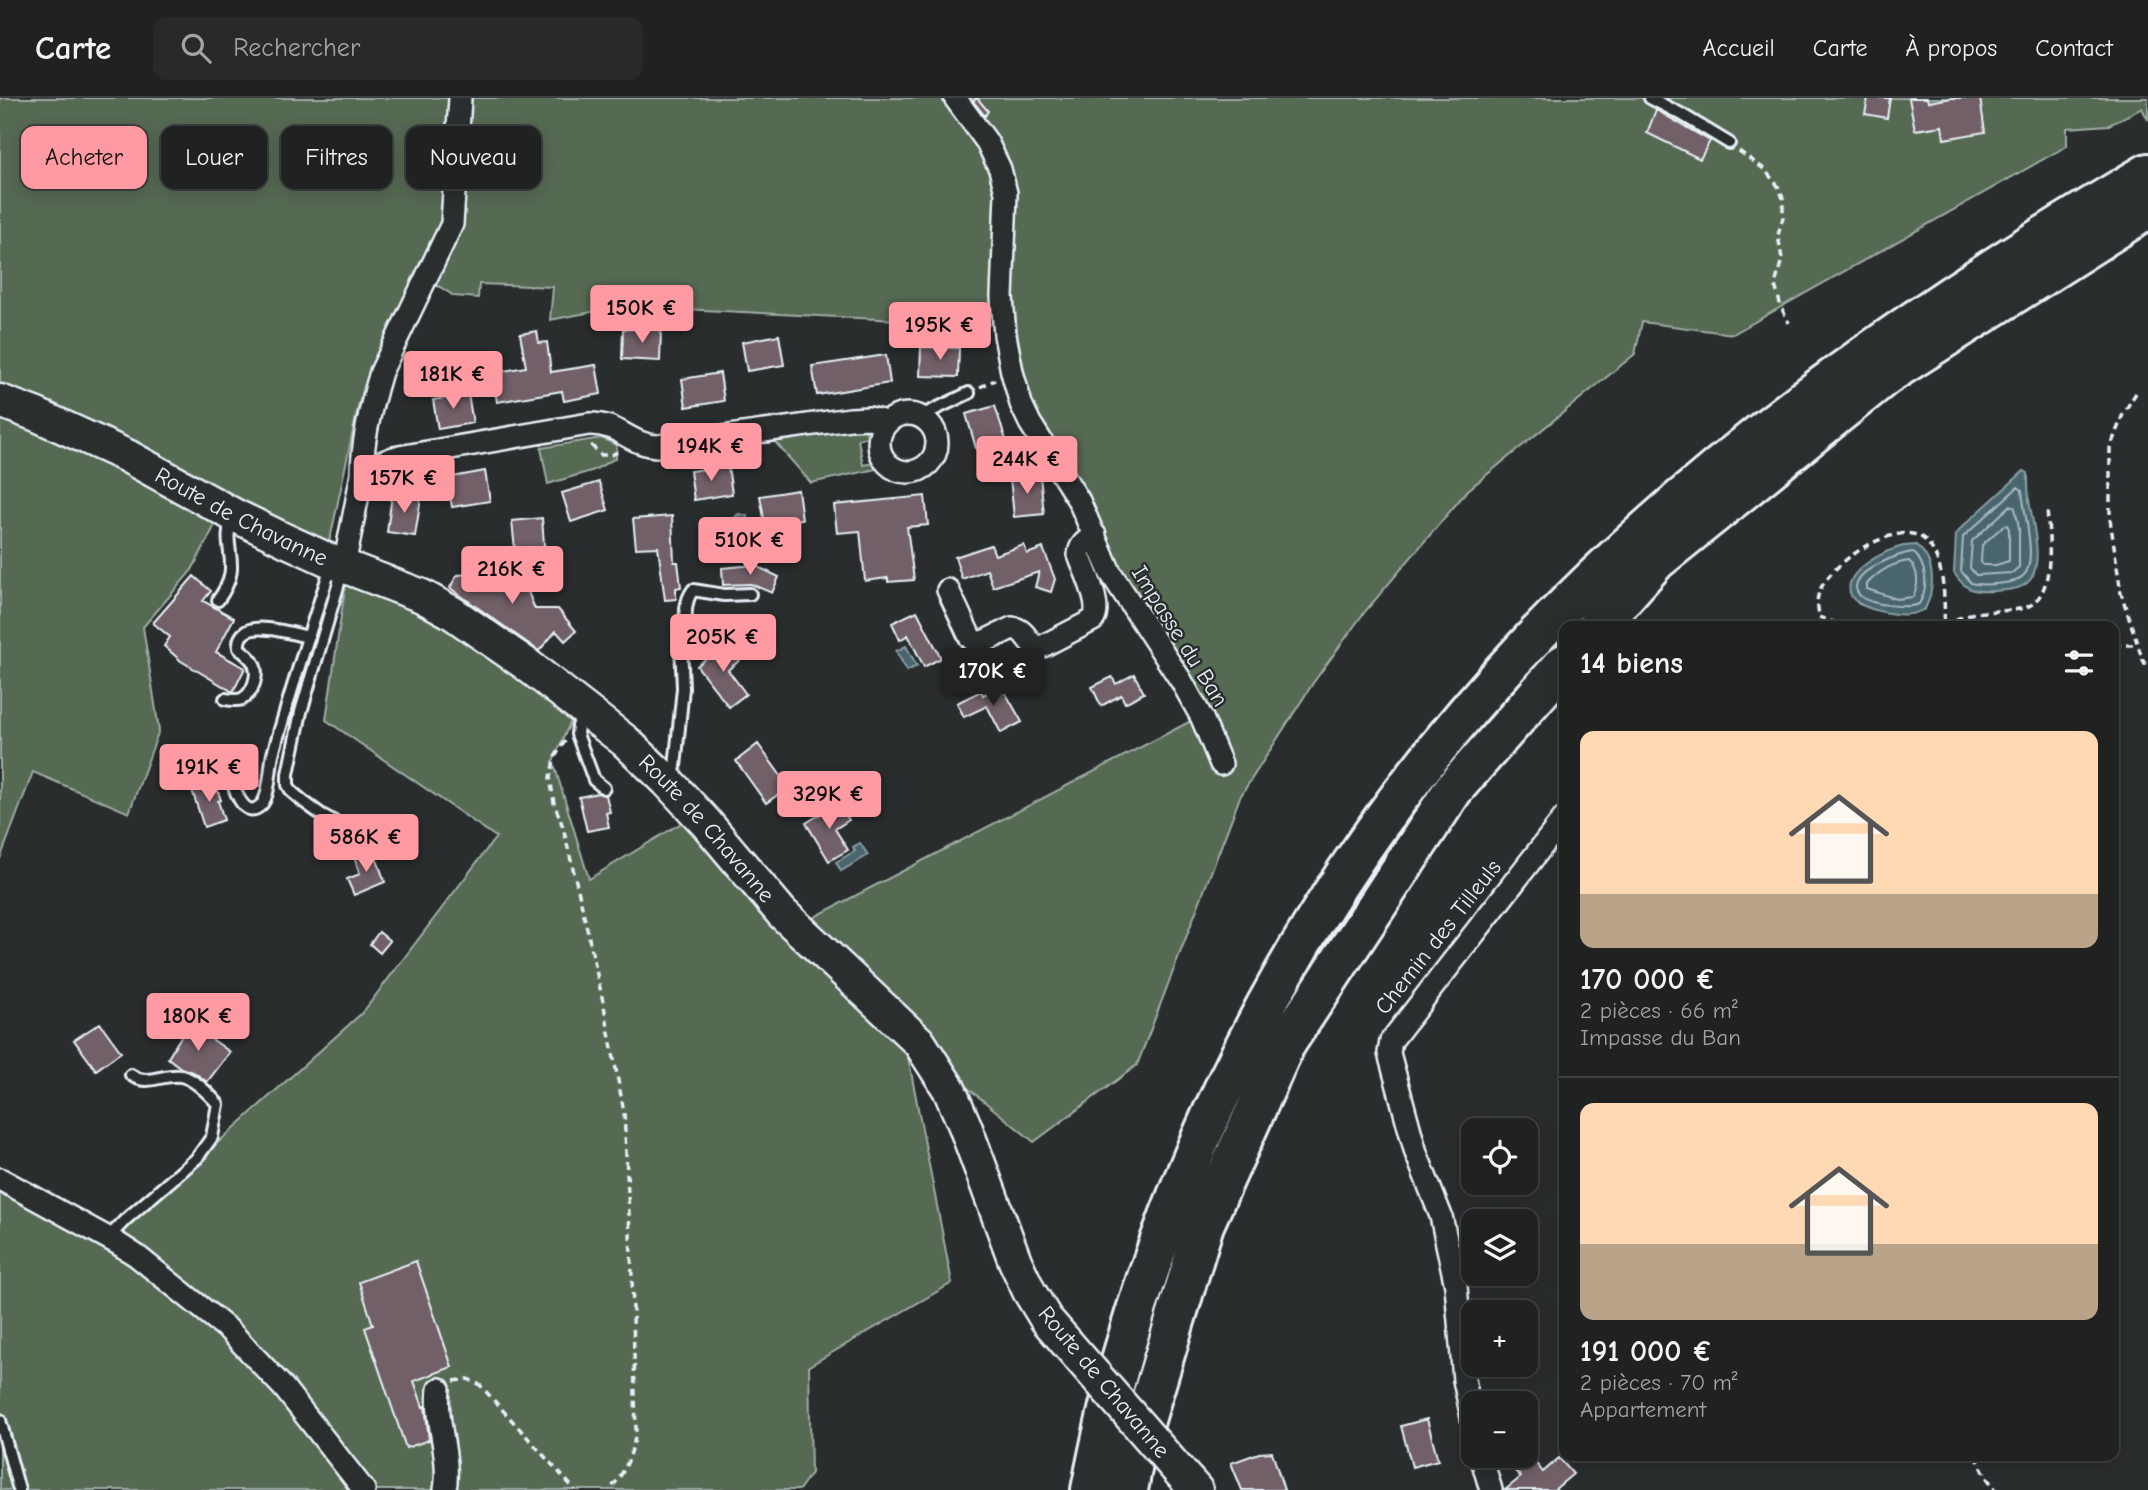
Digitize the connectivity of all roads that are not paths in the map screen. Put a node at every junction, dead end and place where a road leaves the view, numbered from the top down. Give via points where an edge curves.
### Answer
1 (460, 98) edge
2 (955, 98) edge
3 (1650, 98) edge
4 (1729, 143) road end
5 (2148, 173) edge
6 (2148, 209) edge
7 (969, 393) road end
8 (0, 401) edge
9 (921, 416) junction
10 (886, 422) junction
11 (362, 474) junction
12 (232, 514) junction
13 (1095, 535) junction
14 (338, 564) junction
15 (948, 590) dead end
16 (750, 594) dead end
17 (218, 600) dead end
18 (1602, 621) edge
19 (307, 637) junction
20 (686, 639) junction
21 (747, 651) dead end
22 (1559, 670) edge
23 (225, 699) dead end
24 (583, 719) junction
25 (1221, 764) dead end
26 (231, 779) dead end
27 (667, 781) junction
28 (604, 788) dead end
29 (1559, 824) edge
30 (362, 849) dead end
31 (131, 1075) dead end
32 (0, 1179) edge
33 (108, 1238) junction
34 (439, 1389) road end
35 (1466, 1391) edge
36 (0, 1420) edge
37 (1485, 1468) edge
38 (1187, 1480) edge
39 (19, 1490) edge
40 (364, 1490) edge
41 (446, 1490) edge
42 (1091, 1490) edge
43 (1128, 1490) edge
44 (1491, 1490) edge

1 - 11 street via 453,224 381,372 362,454
2 - 13 street, Impasse du Ban via 987,142 1006,193 1002,297 1005,335 1021,404
3 - 4 lane
5 - 42 highway via 1891,336 1763,431 1611,560 1528,643 1431,755 1377,826 1291,958 1224,1085 1141,1295
6 - 18 highway via 1885,376 1656,561
7 - 9 lane
8 - 12 main road, Route de Chavanne via 127,456
9 - 10 street via 903,414
9 - 10 street via 934,430 936,449 926,466 908,472 889,466 879,449
10 - 11 street via 850,419 658,446 637,442 608,425 589,424 393,458
11 - 14 street
12 - 14 main road, Route de Chavanne
12 - 17 lane via 228,533 231,575
13 - 15 street via 1080,547 1079,555 1097,614 1042,646 1033,645 1022,631 1012,628 976,643
13 - 25 street, Impasse du Ban via 1110,572 1202,718
14 - 19 lane
14 - 24 main road, Route de Chavanne via 451,612 526,664
14 - 30 lane via 300,712 288,785 304,802 353,832
16 - 20 lane via 693,590 685,606
19 - 23 lane via 263,628 243,633 239,648 251,659 256,676 243,699
19 - 26 lane via 261,805 247,808 242,804
20 - 21 lane via 704,627 715,626 733,634
20 - 27 lane via 680,653 683,688 675,767
22 - 43 highway via 1453,790 1285,1045 1204,1225
24 - 27 main road, Route de Chavanne via 625,741
24 - 28 lane via 577,734 594,780
27 - 38 main road, Route de Chavanne, bridge via 782,913 919,1042 949,1089 1015,1261 1046,1319
29 - 35 street, Chemin des Tilleuls via 1391,1041 1389,1053 1416,1153 1441,1216 1456,1286
31 - 33 lane via 145,1080 182,1076 210,1094 218,1104 217,1118 212,1137 197,1158
32 - 33 street
33 - 40 street via 229,1330 284,1388
34 - 41 street
36 - 39 lane
37 - 44 street

